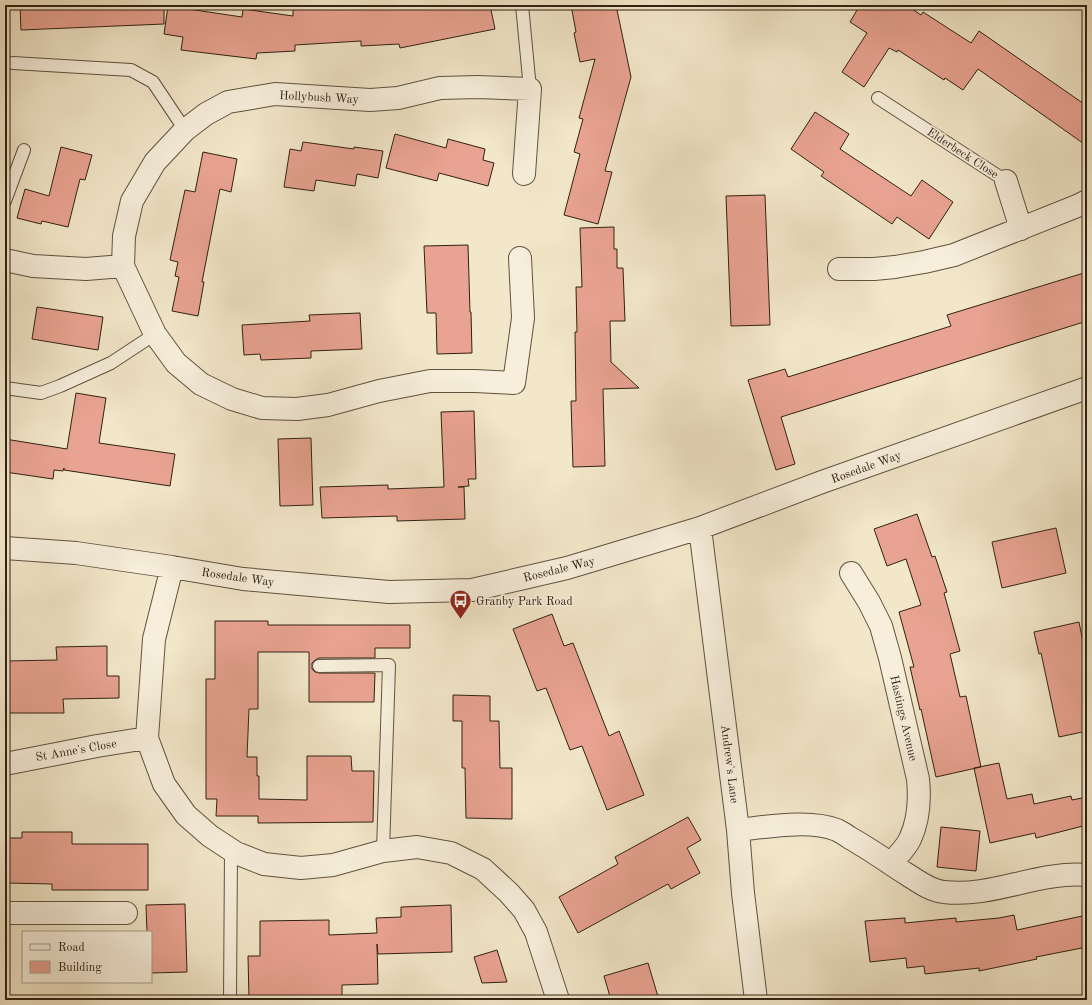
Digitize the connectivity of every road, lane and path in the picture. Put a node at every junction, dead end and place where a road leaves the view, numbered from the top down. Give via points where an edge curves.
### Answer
1 (522, 5) edge
2 (13, 63) dead end
3 (530, 89) junction
4 (878, 98) dead end
5 (185, 130) junction
6 (24, 150) dead end
7 (524, 174) dead end
8 (1006, 181) joint
9 (5, 201) edge
10 (1087, 201) edge
11 (1021, 229) junction
12 (520, 258) dead end
13 (5, 260) edge
14 (123, 266) junction
15 (839, 269) dead end
16 (155, 334) junction
17 (5, 388) edge
18 (1087, 388) edge
19 (700, 528) junction
20 (5, 548) edge
21 (172, 567) junction
22 (851, 574) dead end
23 (319, 666) dead end
24 (147, 738) junction
25 (5, 764) edge
26 (738, 830) junction
27 (231, 850) junction
28 (383, 851) junction
29 (891, 864) junction
30 (1087, 875) edge
31 (5, 913) edge
32 (126, 913) dead end
33 (230, 1000) edge
34 (558, 1000) edge
35 (756, 1000) edge

1 - 3 lane
2 - 5 lane via 131,70 153,82
3 - 5 street, Hollybush Way via 440,88 398,98 370,100 275,94 228,102
3 - 7 street
4 - 8 lane, Elderbeck Close
5 - 14 street, Hollybush Way via 155,162 132,201 124,236
6 - 9 lane
8 - 11 street, Elderbeck Close
10 - 11 street
11 - 15 street via 954,254 924,262 874,269
12 - 16 street, Hollybush Way via 523,318 514,383 430,381 328,405 297,409 262,408 232,399 201,384 176,363
13 - 14 street via 33,266
14 - 16 street, Hollybush Way
16 - 17 lane via 111,362 41,393
18 - 19 street, Rosedale Way
19 - 21 street, Rosedale Way via 567,568 472,590 389,592 243,579
19 - 26 street, Andrew's Lane
20 - 21 street, Rosedale Way via 76,553
21 - 24 street via 154,639
22 - 29 street, Hastings Avenue via 881,626 918,778 920,795 915,826 910,841
23 - 28 lane via 389,665
24 - 25 street, St Anne's Close
24 - 27 street via 164,784 186,815
26 - 29 street via 791,825 829,828 870,848
26 - 35 street, Andrew's Lane
27 - 28 street via 264,864 301,868 333,865
27 - 33 lane
28 - 34 street via 417,847 452,853 483,869 524,910 536,932
29 - 30 street via 924,886 942,892 958,893 978,892 1050,877
31 - 32 street

